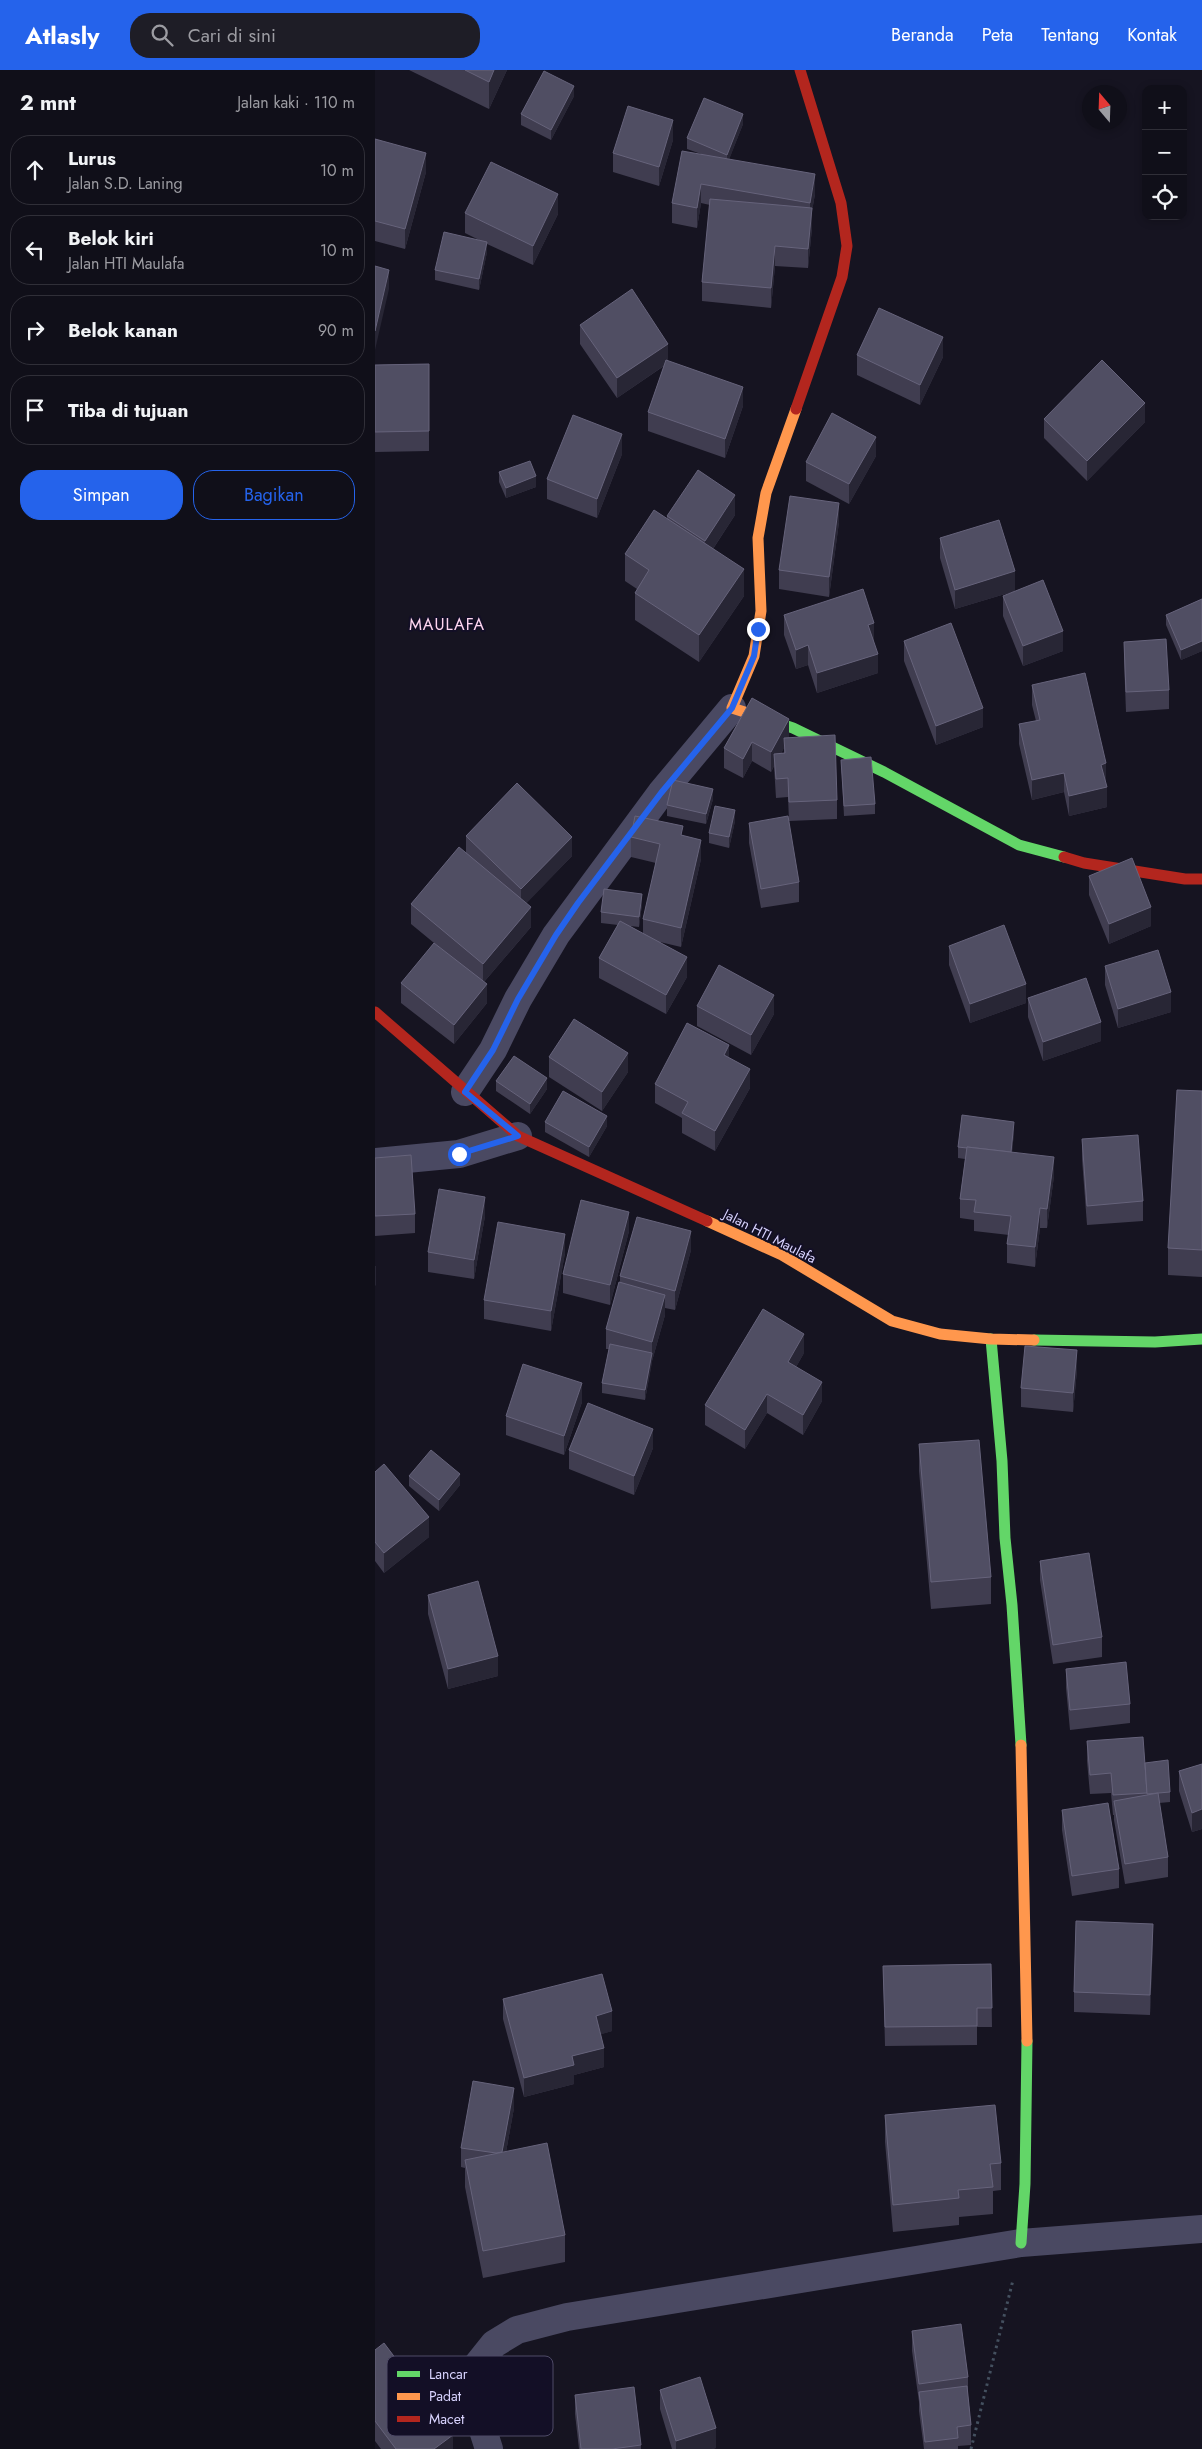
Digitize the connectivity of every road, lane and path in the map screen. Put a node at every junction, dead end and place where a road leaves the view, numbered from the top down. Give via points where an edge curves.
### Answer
1 (800, 70) edge
2 (732, 708) junction
3 (1202, 879) edge
4 (375, 1012) edge
5 (465, 1092) junction
6 (518, 1136) junction
7 (375, 1162) edge
8 (991, 1339) junction
9 (1202, 1339) edge
10 (1202, 2229) edge
11 (1021, 2243) junction
12 (484, 2356) edge
13 (485, 2436) edge
14 (489, 2449) edge
15 (971, 2449) edge

1 - 2 street via 841,203 847,246 842,277 766,493 758,538 761,611 754,656
2 - 3 street via 793,728 1019,845 1084,863
2 - 5 street via 661,793 567,919 518,999 493,1050
4 - 5 street, Jalan HTI Maulafa
5 - 6 street, Jalan HTI Maulafa
6 - 7 street via 459,1154
6 - 8 street, Jalan HTI Maulafa via 782,1256 892,1321 940,1334
8 - 9 street, Jalan HTI Maulafa via 1155,1342
8 - 11 street via 1023,1780 1027,2058
10 - 11 street
11 - 12 street via 567,2318 517,2330 494,2344
11 - 15 path
13 - 14 street

